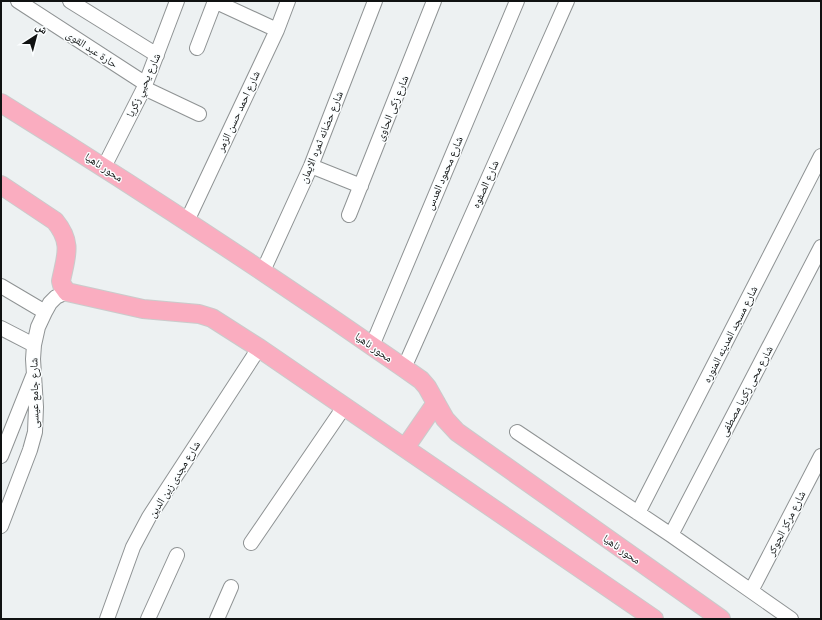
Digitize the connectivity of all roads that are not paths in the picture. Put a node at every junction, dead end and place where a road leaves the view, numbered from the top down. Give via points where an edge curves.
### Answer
1 (18, 1) edge
2 (70, 1) edge
3 (177, 1) edge
4 (215, 1) edge
5 (288, 1) edge
6 (375, 1) edge
7 (434, 1) edge
8 (517, 1) edge
9 (567, 1) edge
10 (277, 30) junction
11 (197, 48) dead end
12 (157, 55) junction
13 (145, 86) junction
14 (1, 103) edge
15 (199, 114) dead end
16 (821, 156) edge
17 (311, 166) junction
18 (104, 167) junction
19 (1, 185) edge
20 (361, 186) junction
21 (349, 215) dead end
22 (187, 221) junction
23 (821, 247) edge
24 (263, 271) junction
25 (1, 286) edge
26 (67, 292) junction
27 (45, 312) junction
28 (1, 328) edge
29 (34, 345) junction
30 (372, 346) junction
31 (259, 348) junction
32 (404, 368) junction
33 (34, 372) junction
34 (436, 403) junction
35 (344, 407) junction
36 (517, 432) dead end
37 (405, 448) junction
38 (2, 449) edge
39 (821, 456) edge
40 (638, 513) junction
41 (1, 526) edge
42 (671, 535) junction
43 (251, 543) dead end
44 (177, 555) dead end
45 (231, 587) dead end
46 (751, 591) junction
47 (106, 619) edge
48 (148, 619) edge
49 (216, 619) edge
50 (654, 619) edge
51 (721, 619) edge
52 (790, 619) edge

1 - 13 street, حارة عبد القوى
2 - 12 street
3 - 12 street, شارع يحيي زكريا
4 - 10 street
4 - 11 street
5 - 10 street, شارع احمد حسن الزمر
6 - 17 street, شارع حضانه ثمره الايمان
7 - 20 street, شارع زكى الحاوى
8 - 30 street, شارع محمود العدس
9 - 32 street, شارع الصفوه
10 - 22 street, شارع احمد حسن الزمر
12 - 13 street, شارع يحيي زكريا
13 - 15 street, حارة عبد القوى
13 - 18 street, شارع يحيي زكريا
14 - 18 main road, محور ناهيا
16 - 40 street, شارع مسجد المدينه المنوره
17 - 20 street
17 - 24 street, شارع حضانه ثمره الايمان
18 - 22 main road, محور ناهيا
19 - 26 main road via 55,221 62,229 67,246 61,281
20 - 21 street, شارع زكى الحاوى
22 - 24 main road, محور ناهيا
23 - 42 street, شارع محى زكريا مصطفى
24 - 30 main road, محور ناهيا
25 - 27 street
26 - 27 street, شارع جامع عيسى via 53,300
26 - 31 main road via 143,309 199,314 212,318
27 - 29 street, شارع جامع عيسى
28 - 29 street
29 - 33 street, شارع جامع عيسى
30 - 32 main road, محور ناهيا
31 - 35 main road
31 - 47 street, شارع مجدى زين الدين via 149,517 133,547
32 - 34 main road, محور ناهيا via 421,380
33 - 38 street
33 - 41 street, شارع جامع عيسى via 35,432
34 - 37 main road
34 - 51 main road, محور ناهيا via 444,419 457,432
35 - 37 main road
35 - 43 street
36 - 40 street
37 - 50 main road
39 - 46 street, شارع مركز الجوكر
40 - 42 street
42 - 46 street
44 - 48 street
45 - 49 street
46 - 52 street

